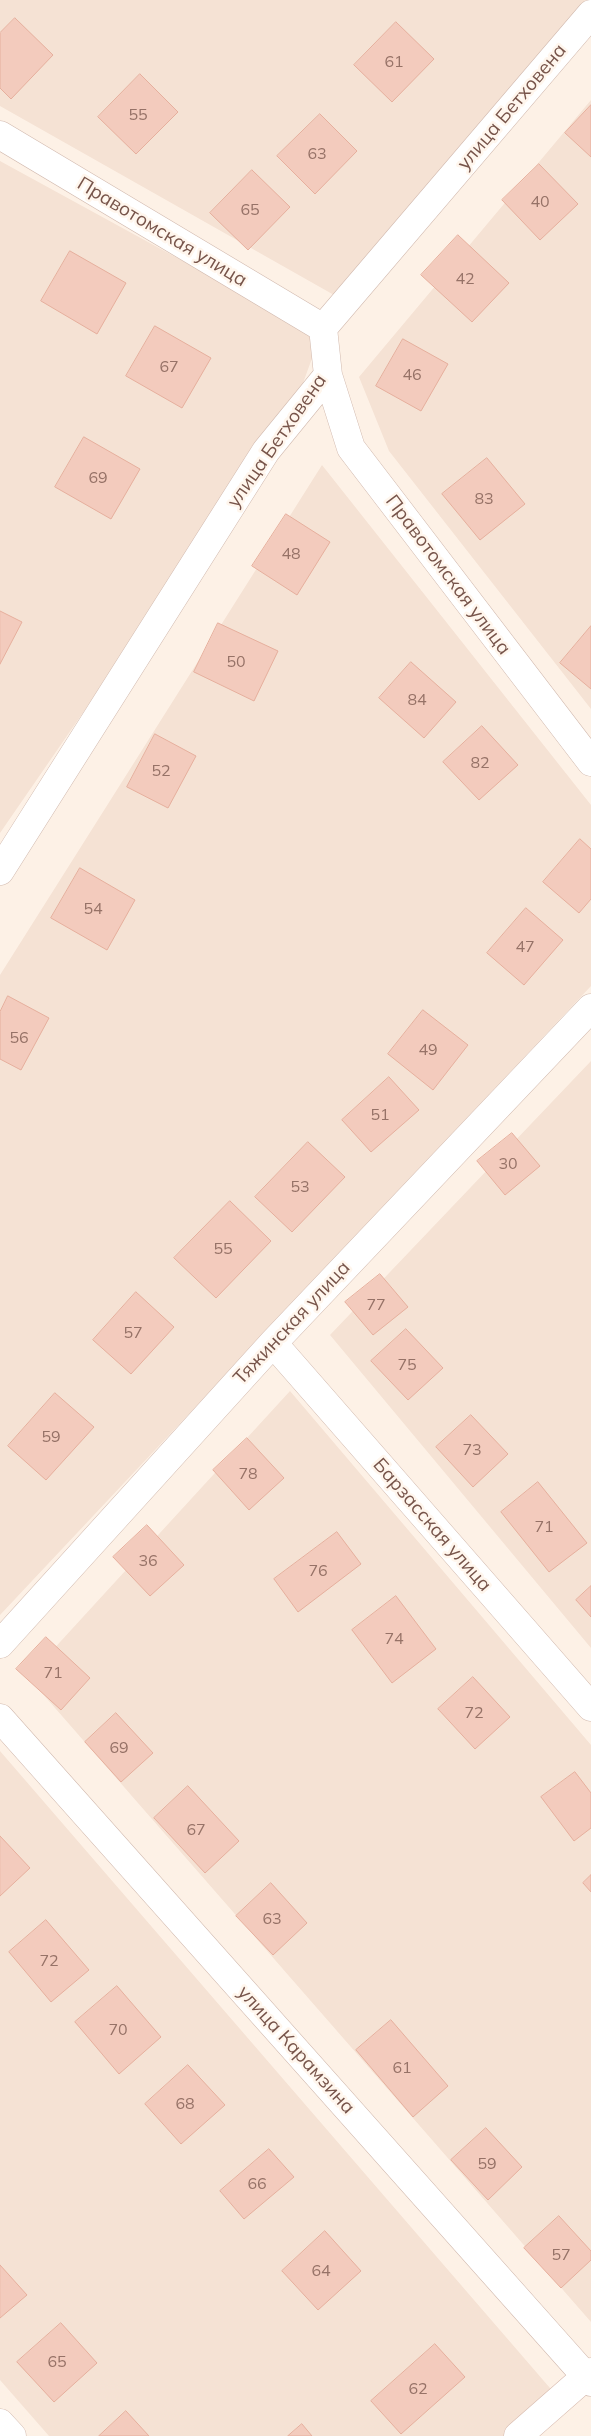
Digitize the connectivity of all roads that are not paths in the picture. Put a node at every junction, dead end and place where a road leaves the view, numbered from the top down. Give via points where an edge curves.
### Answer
1 (591, 14) edge
2 (0, 135) edge
3 (324, 328) junction
4 (328, 375) junction
5 (591, 762) edge
6 (0, 872) edge
7 (591, 1008) edge
8 (273, 1343) junction
9 (0, 1644) edge
10 (591, 1707) edge
11 (0, 1718) edge
12 (589, 2377) edge
13 (0, 2423) edge
14 (12, 2436) edge
15 (518, 2436) edge

1 - 3 street, улица Бетховена
2 - 3 street, Правотомская улица
3 - 4 street, улица Бетховена
4 - 5 street, Правотомская улица via 351,448
4 - 6 street, улица Бетховена via 266,451
7 - 8 street, Тяжинская улица
8 - 9 street, Тяжинская улица
8 - 10 street, Барзасская улица
11 - 12 street, улица Карамзина
12 - 15 street
13 - 14 street

